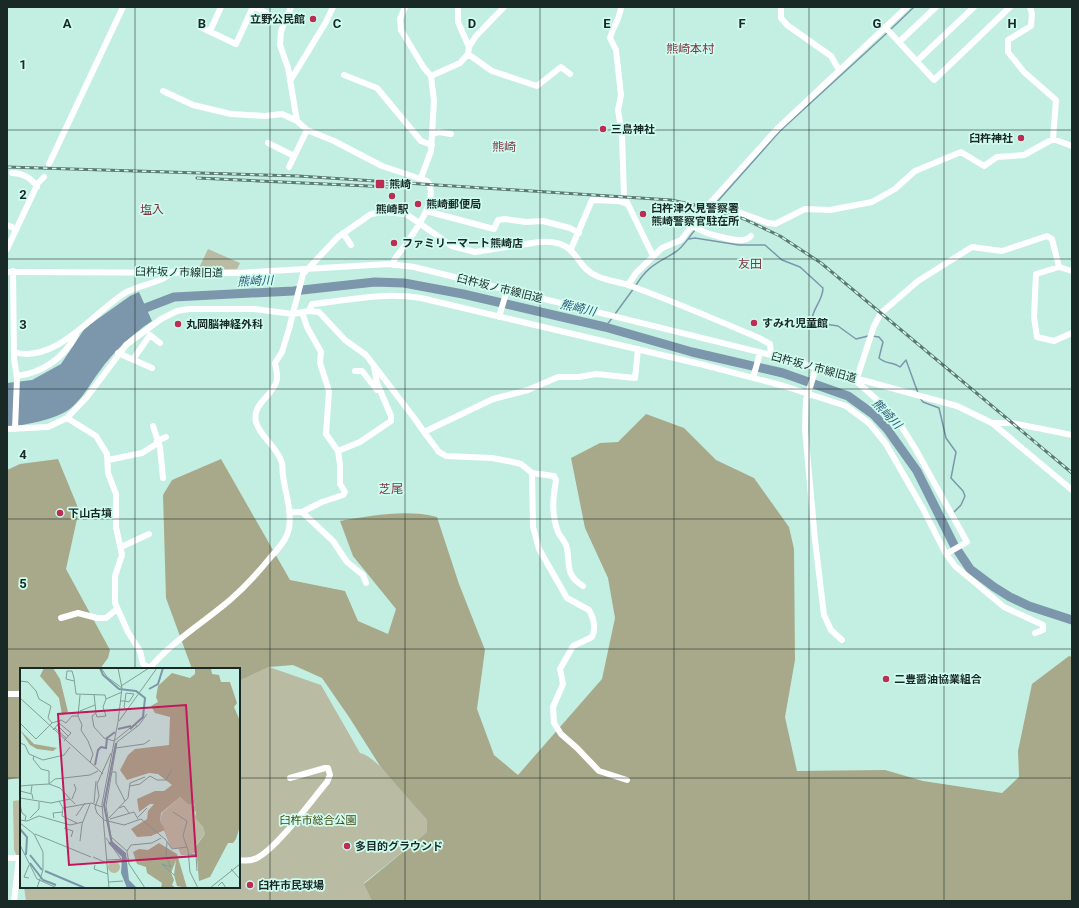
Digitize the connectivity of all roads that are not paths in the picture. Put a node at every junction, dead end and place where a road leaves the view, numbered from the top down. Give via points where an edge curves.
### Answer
1 (123, 7) edge
2 (221, 7) edge
3 (254, 7) edge
4 (291, 7) edge
5 (405, 7) edge
6 (458, 7) edge
7 (504, 7) edge
8 (621, 7) edge
9 (781, 7) edge
10 (907, 7) edge
11 (936, 7) edge
12 (974, 7) edge
13 (1010, 7) edge
14 (1030, 7) edge
15 (330, 8) edge
16 (270, 15) dead end
17 (200, 27) dead end
18 (887, 30) junction
19 (210, 31) junction
20 (899, 42) junction
21 (468, 51) junction
22 (917, 61) junction
23 (839, 70) junction
24 (570, 74) dead end
25 (344, 75) dead end
26 (431, 76) junction
27 (290, 81) junction
28 (163, 91) dead end
29 (297, 120) junction
30 (307, 130) junction
31 (432, 134) junction
32 (451, 134) dead end
33 (1053, 139) junction
34 (268, 143) dead end
35 (432, 145) junction
36 (1072, 146) edge
37 (294, 156) junction
38 (48, 164) dead end
39 (289, 167) dead end
40 (12, 173) dead end
41 (44, 177) dead end
42 (422, 178) junction
43 (37, 187) junction
44 (714, 203) junction
45 (627, 204) junction
46 (426, 211) junction
47 (420, 223) junction
48 (7, 225) edge
49 (695, 228) junction
50 (16, 229) junction
51 (578, 233) junction
52 (343, 234) junction
53 (752, 236) dead end
54 (351, 245) dead end
55 (7, 247) edge
56 (571, 249) junction
57 (653, 256) junction
58 (393, 265) junction
59 (1060, 267) junction
60 (305, 271) junction
61 (1072, 271) edge
62 (10, 272) edge
63 (172, 272) junction
64 (629, 285) junction
65 (506, 292) junction
66 (309, 311) junction
67 (302, 312) junction
68 (293, 314) junction
69 (499, 317) junction
70 (78, 332) junction
71 (1072, 333) edge
72 (160, 343) dead end
73 (638, 349) junction
74 (14, 352) junction
75 (118, 353) junction
76 (759, 355) junction
77 (771, 355) junction
78 (134, 358) junction
79 (374, 367) junction
80 (152, 368) dead end
81 (815, 370) junction
82 (355, 371) dead end
83 (17, 377) junction
84 (753, 377) junction
85 (856, 378) junction
86 (381, 394) junction
87 (808, 394) junction
88 (67, 418) junction
89 (992, 424) junction
90 (153, 426) dead end
91 (15, 428) junction
92 (7, 429) edge
93 (424, 432) junction
94 (1072, 435) edge
95 (166, 437) dead end
96 (158, 442) junction
97 (338, 451) junction
98 (108, 460) junction
99 (532, 473) junction
100 (162, 478) dead end
101 (1072, 490) edge
102 (290, 512) junction
103 (302, 512) junction
104 (149, 534) dead end
105 (121, 547) junction
106 (947, 553) junction
107 (366, 583) dead end
108 (583, 586) dead end
109 (117, 609) junction
110 (61, 618) dead end
111 (1035, 633) dead end
112 (842, 640) dead end
113 (149, 668) edge
114 (7, 694) edge
115 (20, 694) edge
116 (290, 778) dead end
117 (627, 780) dead end
118 (7, 858) edge
119 (20, 858) edge
120 (240, 860) edge
121 (14, 901) edge

1 - 38 street
2 - 19 street
3 - 16 street
3 - 19 street via 236,44
4 - 27 street via 281,31 280,41
5 - 26 street via 400,19 401,30
6 - 21 street via 458,22
7 - 21 street via 476,36
8 - 45 street via 610,38 616,50 621,95 618,110 622,135 624,196
9 - 23 street via 781,18 787,25 831,56
10 - 18 street
11 - 20 street
12 - 22 street
13 - 22 street via 934,80
14 - 33 street via 1031,26 1008,40 1008,52 1024,72 1056,100
15 - 27 street
17 - 19 street
18 - 20 street
18 - 23 street
20 - 22 street
21 - 24 street via 492,71 538,86 561,67
21 - 26 street via 460,63
23 - 44 street via 777,128
25 - 35 street via 377,88 421,141
26 - 31 street via 434,101
27 - 29 street
28 - 29 street via 193,105 231,114 282,114
29 - 30 street
30 - 37 street
30 - 42 street via 382,166
31 - 32 street
31 - 35 street
33 - 36 street
33 - 44 street via 1024,155 997,157 984,166 961,152 954,154 915,171 895,189 872,202 830,210 805,209 775,224
34 - 37 street
35 - 42 street
37 - 39 street
40 - 43 street via 30,179
41 - 43 street
42 - 46 street via 430,185
43 - 50 street
44 - 49 street
45 - 51 street via 592,200
45 - 57 street
46 - 47 street
46 - 51 street via 494,229 498,220 505,219 543,221 570,228
47 - 52 street via 406,214 378,212 367,216
47 - 56 street via 452,246 475,252 549,241
47 - 58 street
48 - 50 street
49 - 53 street via 736,239 744,240
49 - 57 street via 681,240 662,248
50 - 55 street
51 - 56 street
52 - 54 street
52 - 60 street
56 - 64 street via 585,267 598,277
57 - 64 street
58 - 60 street, 臼杵坂ノ市線旧道
58 - 65 street, 臼杵坂ノ市線旧道 via 421,268
59 - 61 street
59 - 71 street via 1035,276 1036,335 1054,340
59 - 85 street via 1052,239 1048,236 1002,251 972,247 906,290 881,313
60 - 63 street, 臼杵坂ノ市線旧道
60 - 68 street
62 - 63 street, 臼杵坂ノ市線旧道
62 - 74 street
63 - 70 street via 167,278 127,292
64 - 77 street via 759,338 770,344
65 - 69 street
65 - 76 street, 臼杵坂ノ市線旧道 via 621,318
66 - 67 street
66 - 69 street via 312,304 400,295
66 - 79 street via 319,312 345,340 366,355
67 - 68 street
67 - 97 street via 307,327 321,351 320,363 328,391 326,434
68 - 75 street via 254,309 177,311 132,340
68 - 102 street via 282,352 275,363 277,383 256,412 256,422 279,454
69 - 73 street
70 - 74 street via 64,342 31,355
70 - 83 street via 68,347 47,366
72 - 78 street via 150,335
73 - 84 street
73 - 93 street via 635,378 596,374 558,377 528,390 493,399
74 - 83 street
75 - 78 street
75 - 88 street via 87,397
76 - 77 street, 臼杵坂ノ市線旧道
76 - 84 street
77 - 81 street, 臼杵坂ノ市線旧道
78 - 80 street
79 - 86 street
79 - 93 street
81 - 85 street, 臼杵坂ノ市線旧道
81 - 87 street
82 - 86 street via 362,371
83 - 91 street
84 - 87 street
85 - 89 street, 臼杵坂ノ市線旧道 via 965,409
85 - 106 street via 856,382 900,424 966,543
86 - 97 street via 391,416 389,424 372,432 360,442
87 - 106 street via 846,406 863,417 874,429 898,464
87 - 112 street via 805,429 821,597 824,615 831,630
88 - 91 street via 48,427
88 - 98 street via 100,440
89 - 94 street via 1012,423
89 - 101 street, 臼杵坂ノ市線旧道
90 - 96 street
91 - 92 street
93 - 99 street via 439,452 446,456 508,461 521,464
95 - 96 street
96 - 98 street via 135,456
96 - 100 street
97 - 103 street via 340,484 344,494
98 - 105 street via 108,473 116,494 116,527
99 - 108 street via 554,476 556,480 552,509 554,520 567,547 570,572
99 - 117 street via 533,527 539,549 567,598 589,610 594,621 592,637 574,646 560,669 563,684 553,707 554,723 561,734 599,771
102 - 103 street
102 - 113 street via 285,539 251,580
103 - 107 street via 333,540 347,562 363,574
104 - 105 street
105 - 109 street via 122,555 115,576 114,591
106 - 111 street via 963,573 1004,608 1043,625 1043,630
109 - 110 street via 106,618 94,618 82,613
109 - 113 street via 140,651 143,664
114 - 115 street
116 - 120 street via 325,768 330,772 327,782 273,847 253,860
118 - 119 street
119 - 121 street

